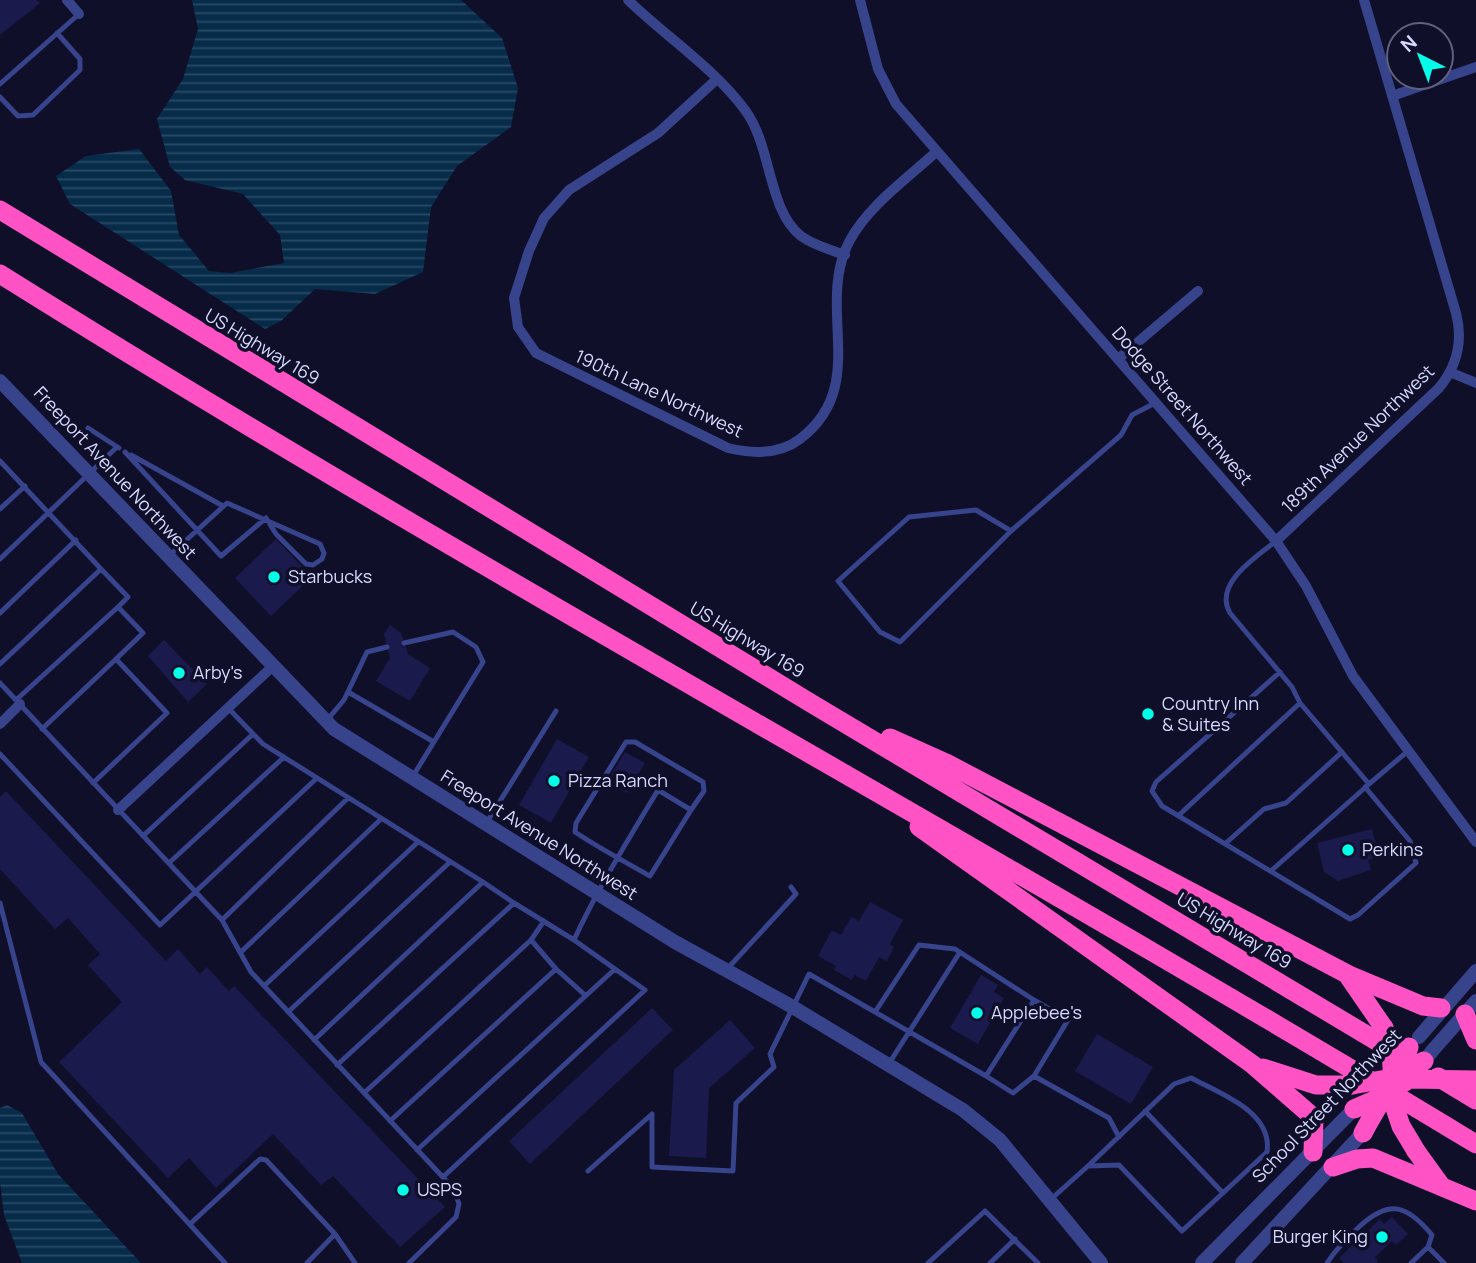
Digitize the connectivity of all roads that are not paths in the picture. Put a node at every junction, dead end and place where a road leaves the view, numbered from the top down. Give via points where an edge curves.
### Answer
1 (66, 0) edge
2 (628, 0) edge
3 (860, 0) edge
4 (1364, 0) edge
5 (79, 14) joint
6 (57, 33) junction
7 (1476, 67) edge
8 (717, 79) junction
9 (0, 84) edge
10 (1392, 96) junction
11 (0, 97) edge
12 (936, 152) junction
13 (0, 211) edge
14 (845, 255) junction
15 (0, 274) edge
16 (1198, 291) dead end
17 (1118, 359) junction
18 (1452, 373) junction
19 (0, 381) edge
20 (1476, 383) edge
21 (1155, 403) junction
22 (88, 428) dead end
23 (117, 447) junction
24 (125, 452) junction
25 (0, 461) edge
26 (90, 474) junction
27 (25, 486) junction
28 (223, 506) junction
29 (0, 509) edge
30 (50, 511) junction
31 (266, 518) junction
32 (197, 530) junction
33 (1011, 531) junction
34 (76, 540) junction
35 (1276, 541) junction
36 (168, 557) junction
37 (0, 559) edge
38 (101, 569) junction
39 (118, 607) junction
40 (0, 613) edge
41 (404, 643) dead end
42 (387, 647) dead end
43 (116, 659) junction
44 (0, 664) edge
45 (272, 667) junction
46 (1280, 671) junction
47 (0, 683) edge
48 (348, 692) junction
49 (18, 702) junction
50 (809, 702) junction
51 (1300, 703) junction
52 (228, 708) junction
53 (556, 711) dead end
54 (326, 722) junction
55 (0, 724) edge
56 (43, 729) junction
57 (253, 734) junction
58 (434, 742) junction
59 (1408, 751) junction
60 (1342, 752) junction
61 (0, 754) edge
62 (284, 757) junction
63 (833, 765) junction
64 (317, 778) junction
65 (412, 779) junction
66 (93, 783) junction
67 (1367, 785) junction
68 (348, 798) junction
69 (118, 810) junction
70 (691, 810) junction
71 (1179, 815) junction
72 (381, 819) junction
73 (485, 824) junction
74 (143, 836) junction
75 (418, 842) junction
76 (1476, 842) edge
77 (1226, 843) junction
78 (618, 858) junction
79 (450, 862) junction
80 (169, 863) junction
81 (1272, 870) junction
82 (482, 882) junction
83 (791, 887) dead end
84 (196, 892) junction
85 (596, 893) junction
86 (0, 903) edge
87 (514, 903) junction
88 (222, 920) junction
89 (544, 921) junction
90 (531, 940) junction
91 (574, 940) junction
92 (241, 952) junction
93 (960, 952) junction
94 (615, 968) junction
95 (556, 969) junction
96 (726, 970) junction
97 (1476, 971) edge
98 (1349, 975) junction
99 (264, 986) junction
100 (585, 995) junction
101 (1034, 1000) junction
102 (791, 1006) junction
103 (1441, 1008) junction
104 (1470, 1008) edge
105 (288, 1012) junction
106 (875, 1012) junction
107 (909, 1030) junction
108 (314, 1040) junction
109 (1476, 1040) edge
110 (1422, 1049) junction
111 (1252, 1064) junction
112 (337, 1065) junction
113 (888, 1065) junction
114 (986, 1076) junction
115 (1034, 1076) junction
116 (1476, 1080) edge
117 (1394, 1082) junction
118 (364, 1093) junction
119 (1476, 1100) edge
120 (1354, 1108) joint
121 (1145, 1111) junction
122 (390, 1121) junction
123 (1366, 1129) joint
124 (1119, 1136) junction
125 (1476, 1144) edge
126 (417, 1150) junction
127 (1313, 1152) junction
128 (1088, 1166) junction
129 (1333, 1167) junction
130 (588, 1171) dead end
131 (443, 1177) junction
132 (1443, 1189) junction
133 (1223, 1193) junction
134 (1050, 1200) junction
135 (1476, 1201) edge
136 (190, 1224) junction
137 (335, 1234) junction
138 (1015, 1239) junction
139 (1428, 1247) junction
140 (226, 1263) edge
141 (307, 1263) edge
142 (355, 1263) edge
143 (408, 1263) edge
144 (928, 1263) edge
145 (990, 1263) edge
146 (1038, 1263) edge
147 (1101, 1263) edge
148 (1202, 1263) edge
149 (1242, 1263) edge
150 (1326, 1263) edge
151 (1411, 1263) edge
152 (1444, 1263) edge

1 - 5 street
2 - 8 street
3 - 12 street, Dodge Street Northwest via 871,50 886,86
4 - 10 street, 189th Avenue Northwest
5 - 6 lane
6 - 9 lane
6 - 11 lane via 80,59 80,70 33,115 18,116
7 - 10 street
8 - 14 street via 755,125 790,225 810,241
8 - 14 street, 190th Lane Northwest via 658,132 569,190 544,218 514,298 525,341 551,363 694,433 743,452 772,452 809,432 831,402 839,365 836,292
10 - 18 street, 189th Avenue Northwest via 1460,327
12 - 14 street, 190th Lane Northwest via 877,207 850,240
12 - 17 street, Dodge Street Northwest
13 - 50 highway, US Highway 169
15 - 63 highway via 475,559
16 - 17 street
17 - 21 street, Dodge Street Northwest
18 - 20 street
18 - 35 street, 189th Avenue Northwest via 1421,408
19 - 26 street, Freeport Avenue Northwest
21 - 33 lane via 1132,415 1121,435
21 - 35 street, Dodge Street Northwest
22 - 23 lane
23 - 24 lane
23 - 26 lane
24 - 28 lane
24 - 32 lane
25 - 27 lane
26 - 30 lane
26 - 36 street, Freeport Avenue Northwest
27 - 29 lane
27 - 30 lane
28 - 31 lane via 227,503
28 - 32 lane
30 - 34 lane
30 - 37 lane
31 - 31 lane via 320,544 322,559 306,564
31 - 32 lane via 221,556
32 - 36 lane
33 - 33 lane via 900,642 880,632 838,581 909,517 976,510
34 - 38 lane
34 - 40 lane
35 - 46 lane via 1244,568 1224,597 1230,613
35 - 59 street, Dodge Street Northwest via 1306,586 1353,676
36 - 45 street, Freeport Avenue Northwest
38 - 39 lane via 128,597
38 - 44 lane
39 - 43 lane via 143,633
39 - 49 lane
41 - 58 lane via 453,632 476,647 483,662
42 - 48 lane via 367,652
43 - 56 lane
43 - 66 lane via 167,713
45 - 52 street
45 - 54 street, Freeport Avenue Northwest
46 - 51 lane
46 - 71 lane via 1156,782 1155,798
47 - 49 lane
48 - 54 lane
48 - 58 lane
49 - 55 street
49 - 56 lane
50 - 98 highway via 948,764
50 - 119 highway, US Highway 169
51 - 60 lane
51 - 71 lane
52 - 57 lane
52 - 69 street
53 - 73 lane
54 - 65 street, Freeport Avenue Northwest
56 - 66 lane
57 - 62 lane
57 - 74 lane
58 - 65 lane
59 - 67 lane
59 - 76 street, Dodge Street Northwest
60 - 67 lane
60 - 77 lane via 1286,803 1258,813
61 - 84 lane via 160,925
62 - 64 lane
62 - 80 lane
63 - 111 highway
63 - 125 highway
64 - 68 lane
64 - 84 lane
65 - 73 street, Freeport Avenue Northwest
66 - 69 lane
67 - 81 lane
67 - 81 lane via 1410,841 1416,863 1368,906 1350,919
68 - 72 lane
68 - 88 lane
69 - 74 lane
70 - 78 lane via 650,876
70 - 78 lane via 658,790
70 - 78 lane via 704,791 703,782 635,742 626,743 576,823 575,832
71 - 77 lane
72 - 75 lane
72 - 92 lane
73 - 85 street, Freeport Avenue Northwest
74 - 80 lane
75 - 79 lane
75 - 99 lane
77 - 81 lane
78 - 85 lane
79 - 82 lane
79 - 105 lane
80 - 84 lane
82 - 87 lane
82 - 108 lane
83 - 96 lane via 796,894
84 - 88 lane
85 - 91 lane
85 - 96 street, Freeport Avenue Northwest
86 - 136 lane via 41,1062
87 - 89 lane
87 - 112 lane
88 - 92 lane
89 - 90 lane
89 - 91 lane
90 - 95 lane
90 - 118 lane
91 - 94 lane
92 - 99 lane
93 - 101 lane
93 - 106 lane via 919,945
93 - 107 lane
94 - 100 lane
94 - 131 lane via 645,990
95 - 100 lane
95 - 122 lane
96 - 102 street, Freeport Avenue Northwest
97 - 103 street, School Street Northwest
98 - 103 highway via 1423,1006
98 - 117 highway, bridge via 1384,1028
99 - 105 lane
100 - 126 lane
101 - 114 lane
101 - 115 lane via 1068,1020
102 - 106 lane via 809,974
102 - 113 street, Freeport Avenue Northwest
102 - 130 lane via 769,1054 774,1067 736,1102 733,1171 652,1167 652,1114
103 - 110 street, School Street Northwest
104 - 109 highway
104 - 110 street
105 - 108 lane
106 - 107 lane
107 - 113 lane
107 - 114 lane
108 - 112 lane
110 - 117 highway, bridge
111 - 117 highway, bridge via 1316,1085
111 - 127 highway via 1314,1118
112 - 118 lane
113 - 134 street, Freeport Avenue Northwest via 982,1124
114 - 115 lane via 1013,1093
115 - 124 lane via 1109,1118
116 - 117 highway, bridge
117 - 120 highway, bridge
117 - 123 highway, bridge
117 - 132 highway, bridge via 1401,1126
118 - 122 lane
120 - 127 street, School Street Northwest
121 - 124 lane
121 - 133 lane
121 - 133 lane via 1174,1084 1191,1078 1256,1115 1269,1141 1267,1153
122 - 126 lane
123 - 129 street
124 - 128 lane
126 - 131 lane
127 - 148 street, School Street Northwest
128 - 133 lane via 1119,1165 1182,1231
128 - 134 lane
129 - 132 highway via 1373,1158
129 - 149 street
131 - 143 lane via 460,1204 456,1217
132 - 135 highway
134 - 147 street, Freeport Avenue Northwest
136 - 137 lane via 260,1159 266,1160
136 - 140 lane
137 - 141 lane
137 - 142 lane
138 - 144 lane via 985,1210
138 - 145 lane
138 - 146 lane
139 - 150 lane via 1432,1235 1423,1224 1410,1212 1393,1208 1377,1211
139 - 151 lane
139 - 152 lane

